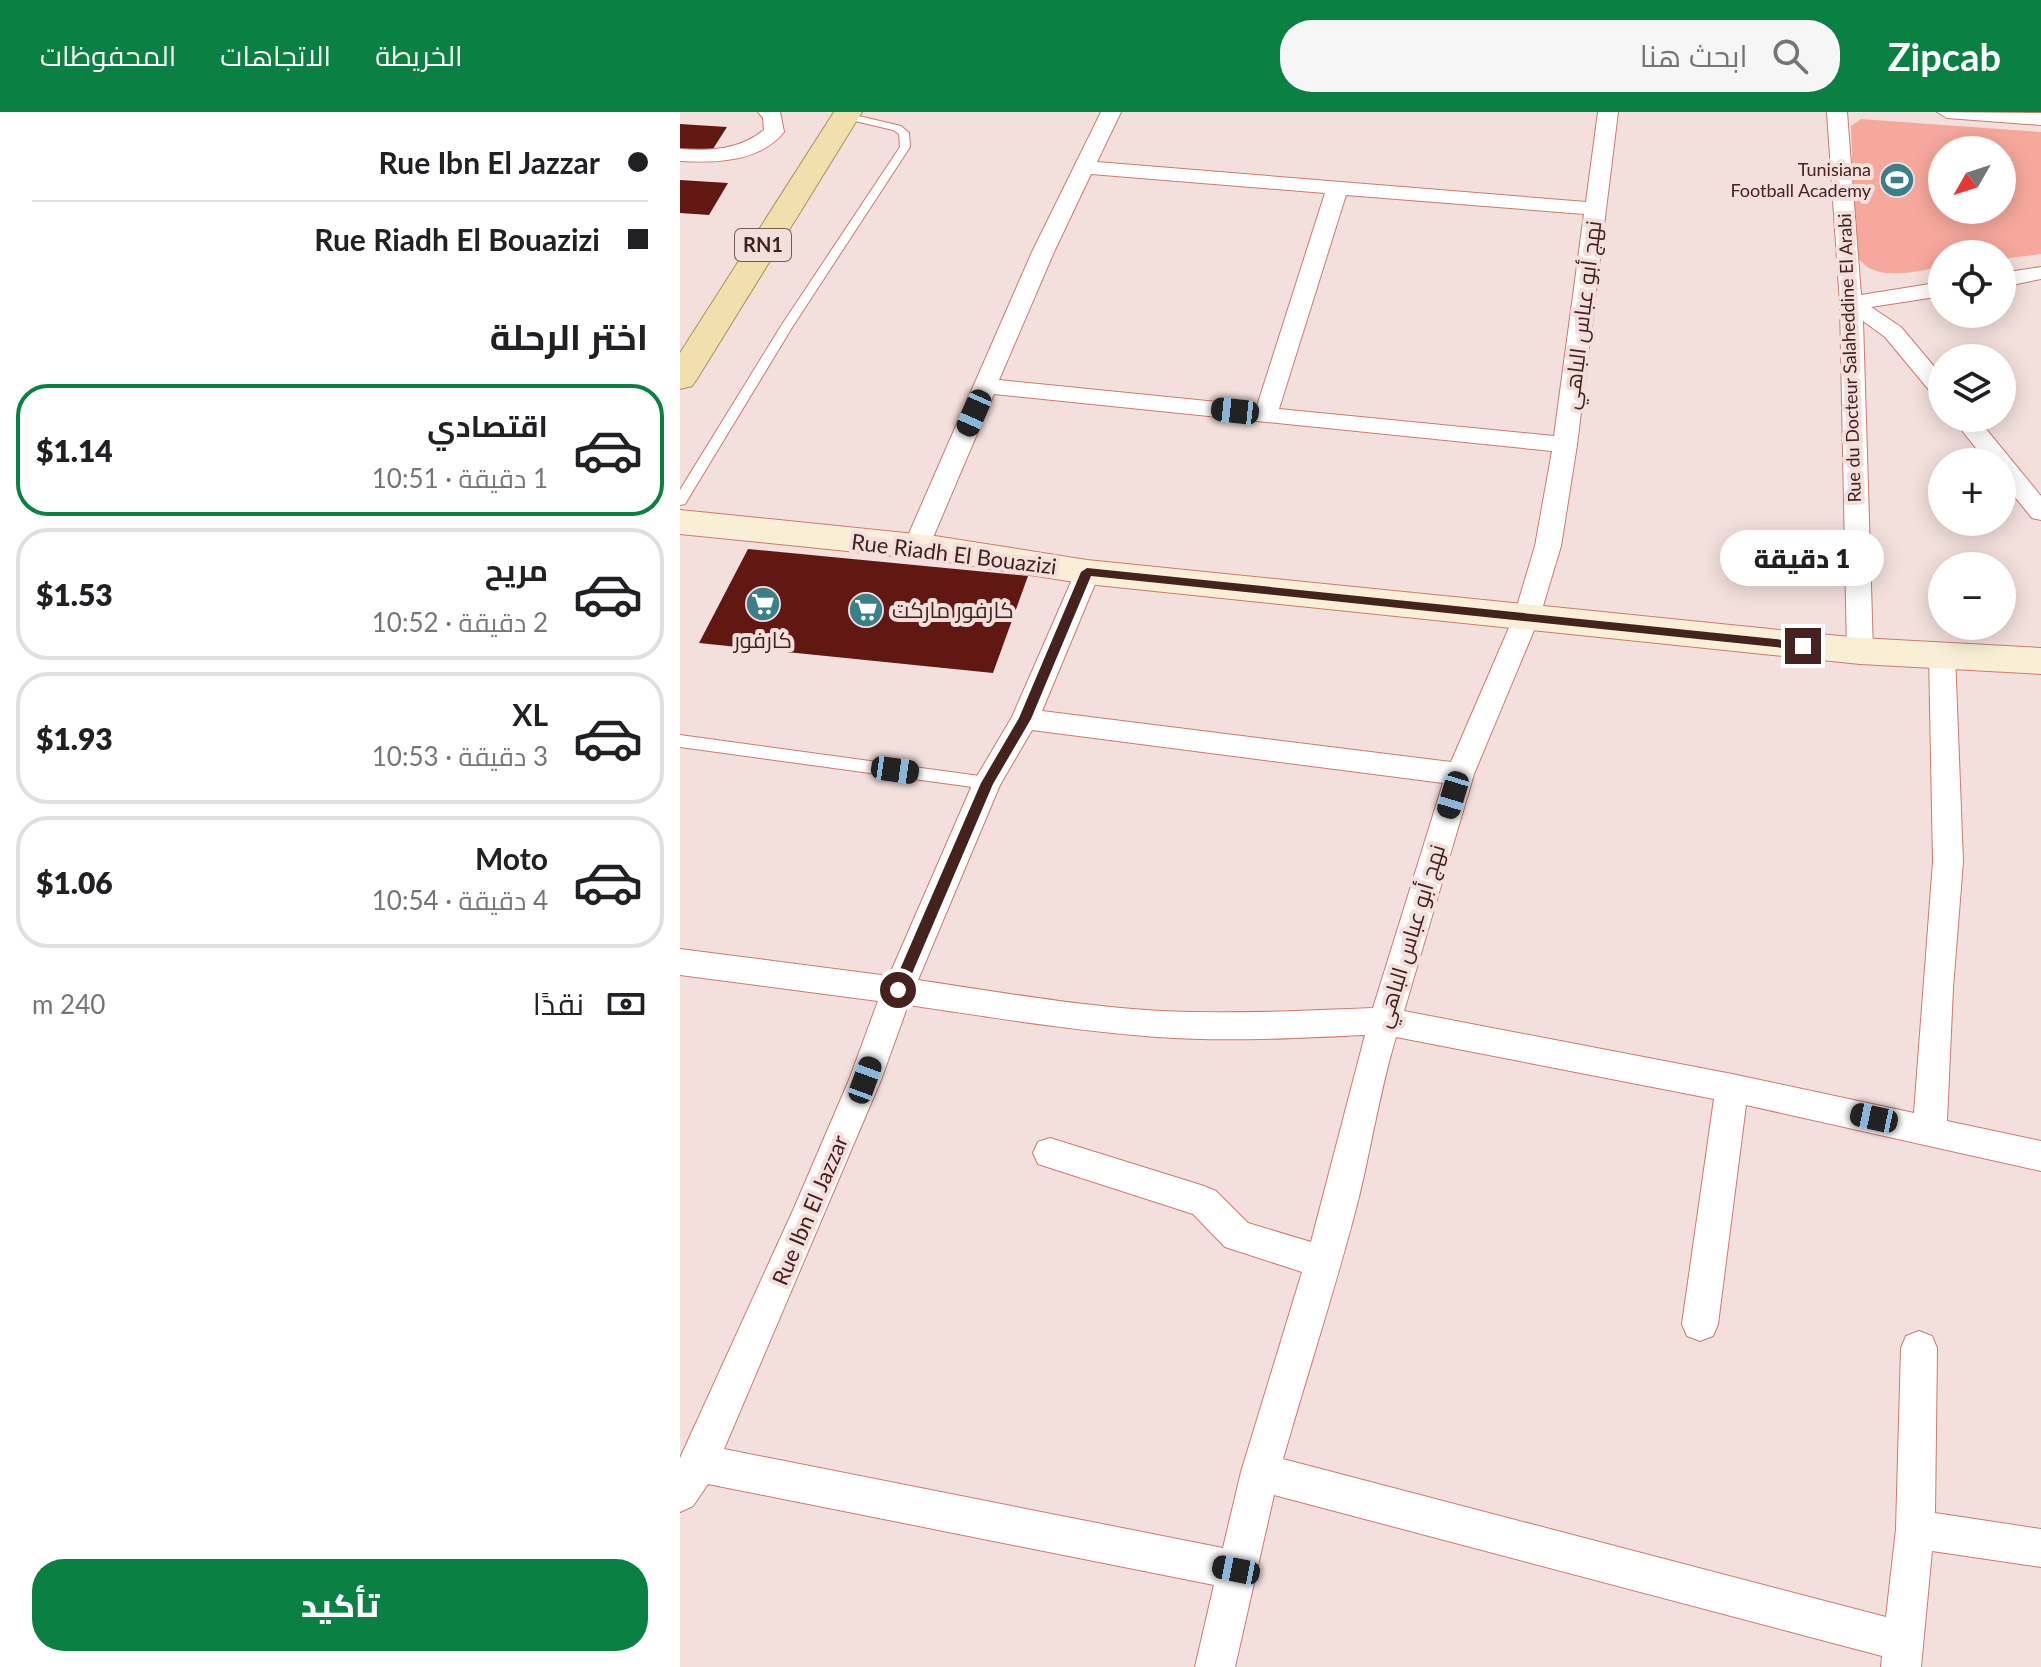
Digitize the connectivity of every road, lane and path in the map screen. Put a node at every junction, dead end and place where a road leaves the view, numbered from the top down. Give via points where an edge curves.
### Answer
1 (768, 112) edge
2 (1111, 112) edge
3 (1608, 112) edge
4 (1837, 112) edge
5 (1947, 112) edge
6 (847, 114) edge
7 (2041, 119) edge
8 (680, 155) edge
9 (1083, 167) junction
10 (1338, 186) junction
11 (1595, 209) junction
12 (2041, 273) edge
13 (2016, 277) edge
14 (1928, 291) edge
15 (1851, 303) junction
16 (1928, 374) edge
17 (680, 379) edge
18 (986, 386) junction
19 (1266, 414) junction
20 (1976, 432) edge
21 (1565, 445) junction
22 (1989, 448) edge
23 (2016, 481) edge
24 (680, 501) edge
25 (2041, 512) edge
26 (680, 522) edge
27 (916, 547) junction
28 (1087, 572) junction
29 (1527, 616) junction
30 (1860, 651) junction
31 (1942, 654) junction
32 (2041, 661) edge
33 (1025, 719) junction
34 (680, 741) edge
35 (1460, 774) junction
36 (987, 783) junction
37 (680, 962) edge
38 (898, 990) junction
39 (1384, 1021) junction
40 (1732, 1088) junction
41 (1930, 1130) junction
42 (1050, 1153) dead end
43 (2041, 1156) edge
44 (1324, 1262) junction
45 (1700, 1324) dead end
46 (1919, 1348) dead end
47 (1260, 1472) junction
48 (690, 1478) edge
49 (1915, 1529) junction
50 (2041, 1548) edge
51 (1236, 1570) junction
52 (1902, 1654) edge
53 (1217, 1667) edge

1 - 8 street via 774,132 761,145 718,156
2 - 9 street
3 - 11 street, نهج أبو عباس الباهي
4 - 15 street, Rue du Docteur Salaheddine El Arabi
5 - 7 street
6 - 17 main road, RN1
6 - 24 lane via 897,128 904,133 905,147
9 - 10 street
9 - 18 street
10 - 11 street
10 - 19 street
11 - 21 street, نهج أبو عباس الباهي
12 - 13 street
14 - 15 street
15 - 16 street via 1893,332
15 - 30 street, Rue du Docteur Salaheddine El Arabi
18 - 19 street
18 - 27 street
19 - 21 street
20 - 22 street
21 - 29 street, نهج أبو عباس الباهي via 1548,546
23 - 25 street
26 - 27 street, Rue Riadh El Bouazizi
27 - 28 street, Rue Riadh El Bouazizi
28 - 29 street, Rue Riadh El Bouazizi
28 - 33 street, Rue Ibn El Jazzar
29 - 30 street, Rue Riadh El Bouazizi
29 - 35 street, نهج أبو عباس الباهي
30 - 31 street, Rue Riadh El Bouazizi
31 - 32 street, Rue Riadh El Bouazizi
31 - 41 street via 1948,862
33 - 35 street
33 - 36 street, Rue Ibn El Jazzar
34 - 36 lane
35 - 39 street, نهج أبو عباس الباهي
36 - 38 street, Rue Ibn El Jazzar
37 - 38 street
38 - 39 street via 1158,1024
38 - 48 street, Rue Ibn El Jazzar via 817,1194
39 - 40 street
39 - 44 street, نهج أبو عباس الباهي
40 - 41 street
40 - 45 street
41 - 43 street
42 - 44 street via 1204,1202 1237,1236
44 - 47 street, نهج أبو عباس الباهي
46 - 49 street
47 - 51 street, نهج أبو عباس الباهي
47 - 52 street
48 - 51 street
49 - 50 street
49 - 52 street
51 - 53 street, نهج أبو عباس الباهي

